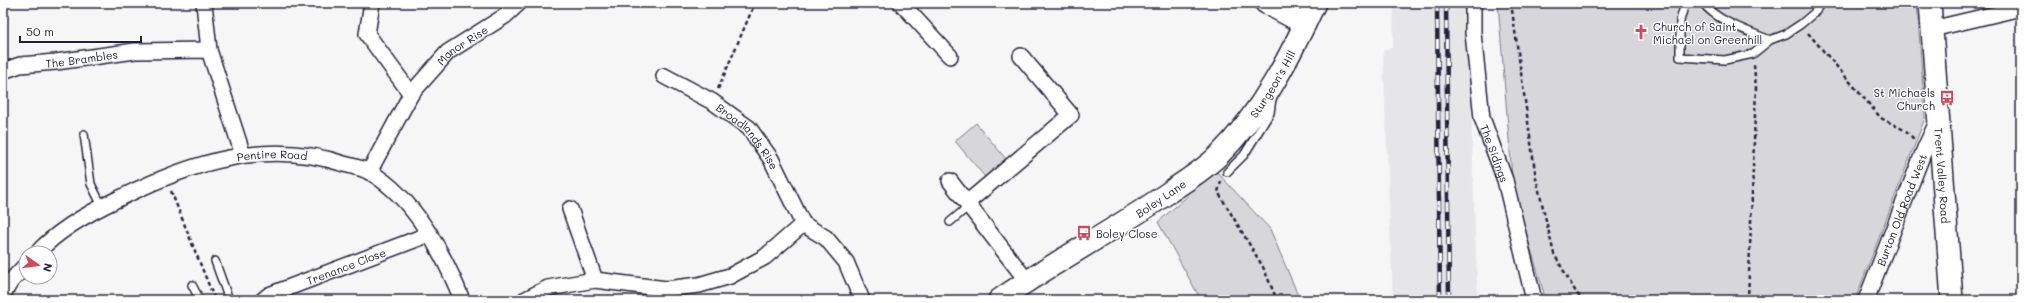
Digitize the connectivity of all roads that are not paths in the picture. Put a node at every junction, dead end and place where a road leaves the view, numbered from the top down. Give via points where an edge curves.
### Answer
1 (204, 3) edge
2 (372, 3) edge
3 (519, 3) edge
4 (901, 3) edge
5 (1266, 3) edge
6 (1315, 3) edge
7 (1473, 3) edge
8 (1685, 3) edge
9 (1703, 3) edge
10 (1821, 3) edge
11 (1930, 3) edge
12 (2021, 8) edge
13 (1305, 24) junction
14 (1932, 29) junction
15 (1770, 40) junction
16 (209, 50) junction
17 (950, 56) dead end
18 (1021, 56) dead end
19 (3, 71) edge
20 (664, 76) dead end
21 (411, 94) junction
22 (1939, 119) junction
23 (84, 134) dead end
24 (243, 155) junction
25 (1222, 164) joint
26 (369, 172) junction
27 (950, 181) dead end
28 (969, 204) junction
29 (102, 206) junction
30 (570, 209) dead end
31 (950, 222) dead end
32 (803, 224) junction
33 (430, 234) junction
34 (44, 245) edge
35 (215, 262) dead end
36 (18, 271) edge
37 (7, 279) edge
38 (595, 280) junction
39 (1027, 281) junction
40 (192, 285) dead end
41 (3, 294) edge
42 (667, 294) edge
43 (200, 300) edge
44 (229, 300) edge
45 (263, 300) edge
46 (462, 300) edge
47 (524, 300) edge
48 (862, 300) edge
49 (1000, 300) edge
50 (1534, 300) edge
51 (1866, 300) edge
52 (1952, 300) edge

1 - 16 street
2 - 21 street via 367,34
3 - 21 street, Manor Rise via 505,16 448,52
4 - 17 street
5 - 13 street
6 - 13 street, Sturgeon's Hill
7 - 50 street, The Sidings via 1473,33 1482,118 1505,180
8 - 15 lane via 1680,21 1680,57 1725,60 1752,54
9 - 15 lane via 1707,9 1738,28
10 - 15 lane via 1801,24 1786,34
11 - 14 street, Trent Valley Road
12 - 14 street
13 - 25 street, Sturgeon's Hill via 1273,86
14 - 22 street, Trent Valley Road
16 - 19 street, The Brambles via 135,51 20,65
16 - 24 street
18 - 28 street via 1072,115
20 - 32 street, Broadlands Rise via 713,102 750,128 771,159
21 - 26 street, Manor Rise
22 - 51 street, Burton Old Road West via 1925,148
22 - 52 street, Trent Valley Road
23 - 29 lane via 91,184
24 - 26 street, Pentire Road via 277,152 305,154
24 - 29 street, Pentire Road via 212,161 167,175
25 - 39 street, Boley Lane
26 - 33 street, Pentire Road via 397,194
27 - 28 street
28 - 31 lane
28 - 39 street
29 - 34 street, Pentire Road
30 - 38 street
32 - 42 street via 764,257 730,276
32 - 48 street via 826,238 846,262
33 - 45 street, Trenance Close via 269,295
33 - 46 street, Pentire Road
35 - 44 lane
36 - 37 street
37 - 41 street
38 - 42 street
38 - 47 street via 548,288
39 - 49 street, Boley Lane
40 - 43 lane

